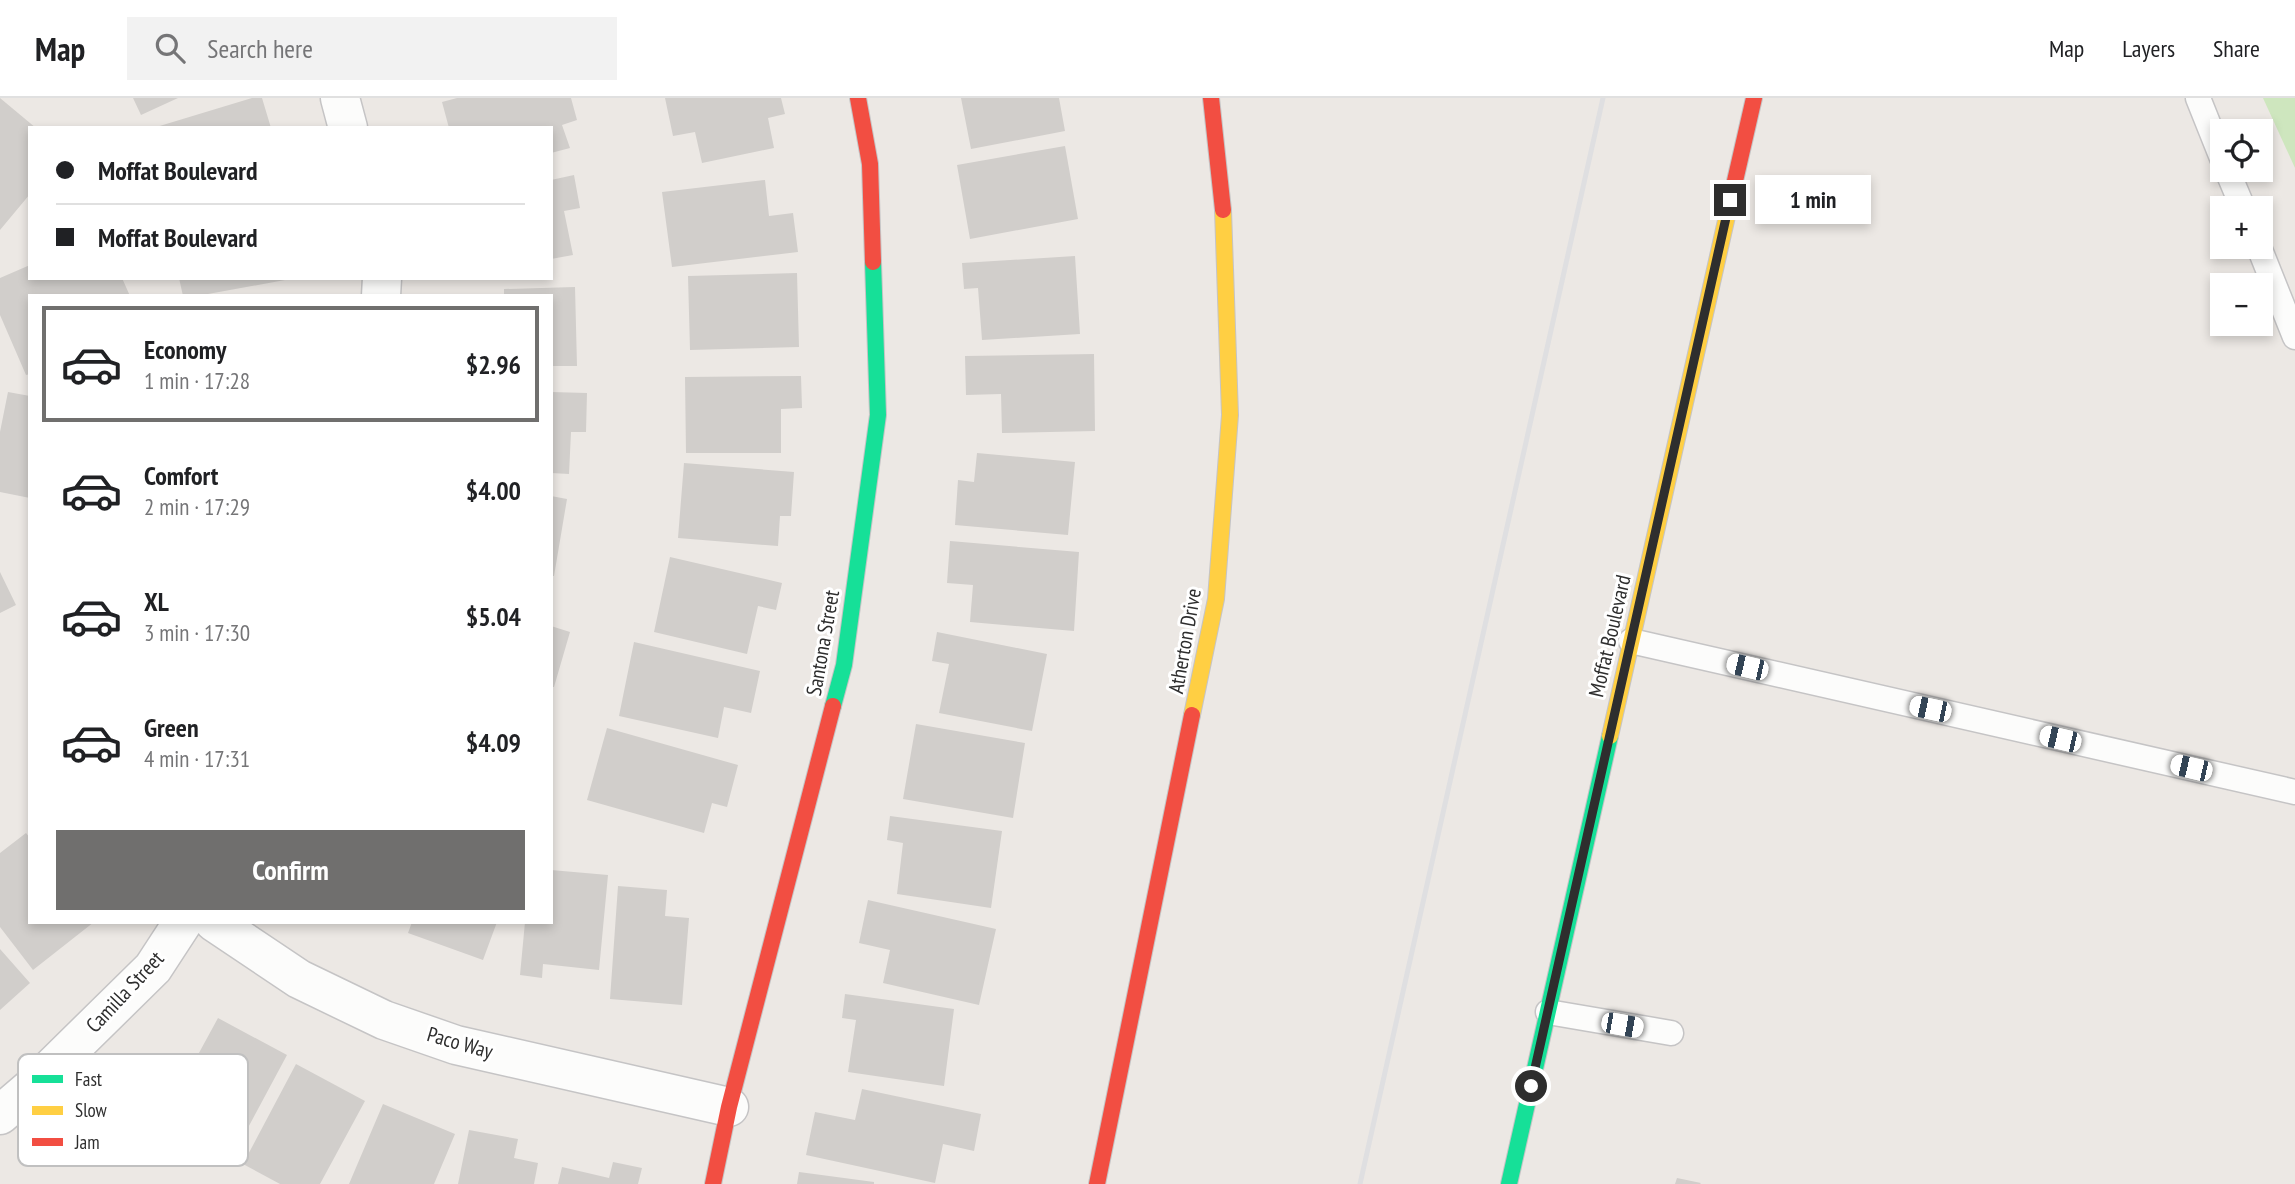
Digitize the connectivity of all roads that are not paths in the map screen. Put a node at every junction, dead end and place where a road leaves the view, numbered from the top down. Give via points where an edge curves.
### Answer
1 (340, 98) edge
2 (858, 98) edge
3 (1211, 98) edge
4 (1754, 98) edge
5 (2198, 98) edge
6 (347, 126) edge
7 (2210, 128) edge
8 (2264, 259) edge
9 (2295, 337) edge
10 (1631, 641) junction
11 (2295, 792) edge
12 (182, 924) edge
13 (217, 924) edge
14 (1548, 1012) junction
15 (1671, 1033) dead end
16 (66, 1054) edge
17 (18, 1099) edge
18 (729, 1107) junction
19 (0, 1115) edge
20 (713, 1184) edge
21 (1097, 1184) edge
22 (1510, 1184) edge

1 - 6 street
2 - 18 street, Santona Street via 870,164 878,415 844,665
3 - 21 street, Atherton Drive via 1223,195 1230,415 1216,599
4 - 10 street, Moffat Boulevard
5 - 7 lane
8 - 9 lane
10 - 11 lane
10 - 14 street, Moffat Boulevard
12 - 16 street, Camilla Street via 153,968
13 - 18 street, Paco Way via 299,979 384,1020 456,1045
14 - 15 lane
14 - 22 street, Moffat Boulevard
17 - 19 street, Camilla Street
18 - 20 street, Santona Street

